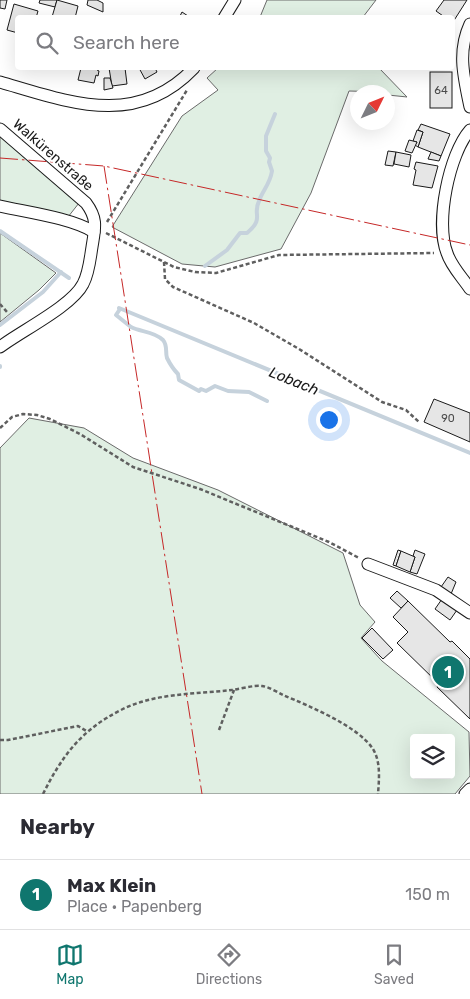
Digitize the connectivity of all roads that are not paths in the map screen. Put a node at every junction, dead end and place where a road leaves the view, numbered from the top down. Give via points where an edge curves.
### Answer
1 (234, 0) edge
2 (226, 15) edge
3 (470, 24) edge
4 (191, 70) edge
5 (0, 82) edge
6 (470, 107) edge
7 (0, 129) edge
8 (470, 130) edge
9 (0, 206) edge
10 (94, 232) junction
11 (470, 289) edge
12 (0, 347) edge
13 (368, 564) road end
14 (470, 613) edge
15 (470, 789) edge
16 (465, 794) edge

1 - 2 street
3 - 6 street via 462,47
4 - 5 street via 160,93 127,105 108,107 87,105
7 - 10 street, Walkürenstraße via 86,203 92,211
8 - 11 street via 446,185 443,222 446,252
9 - 10 street via 72,222
10 - 12 street, Walkürenstraße via 88,267 78,292
13 - 14 street via 436,590
15 - 16 street

